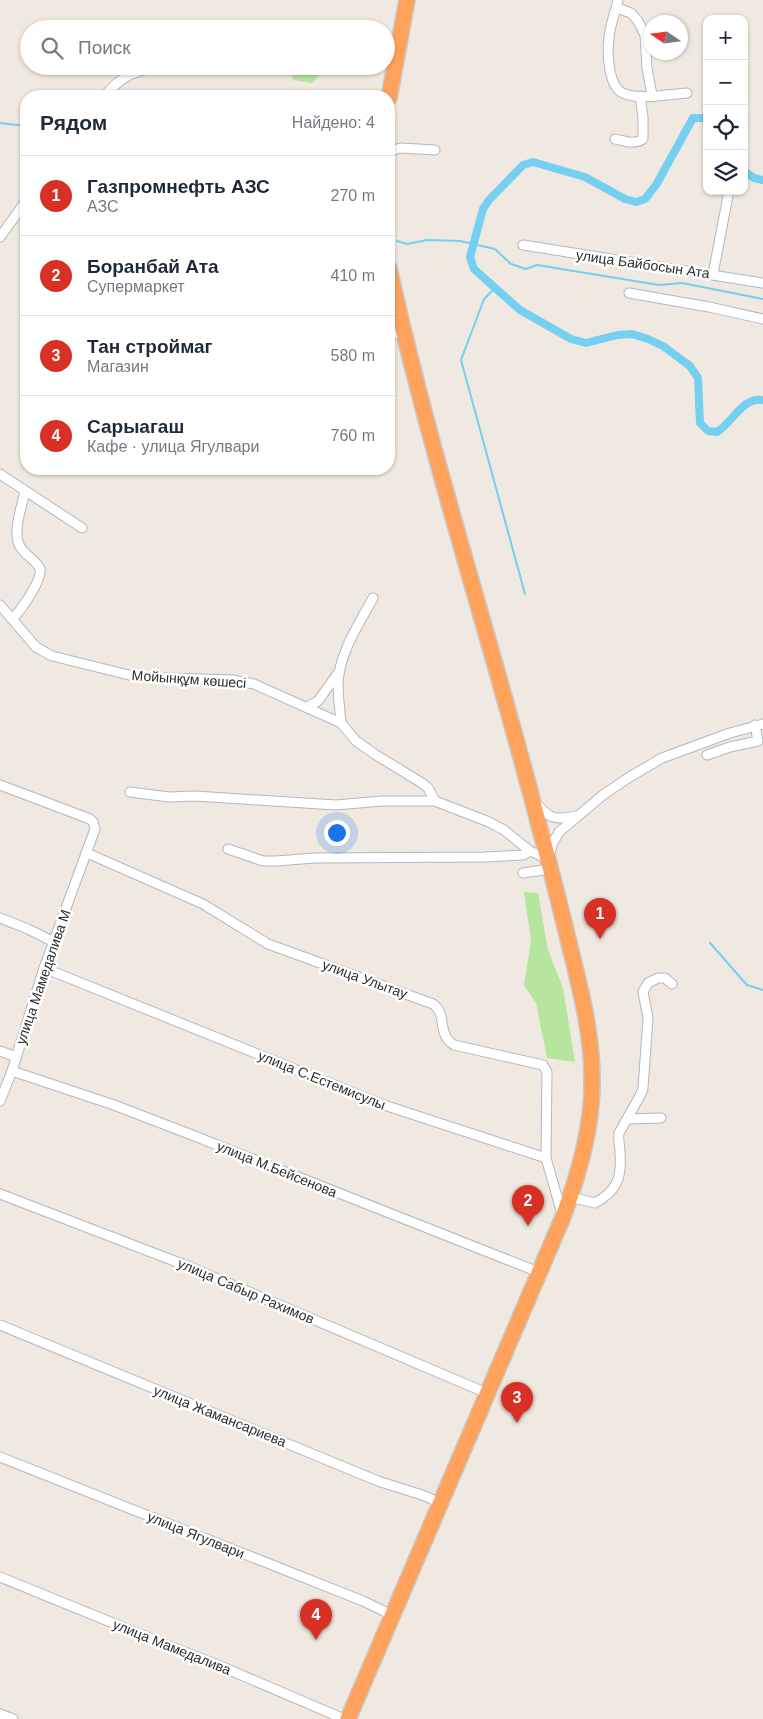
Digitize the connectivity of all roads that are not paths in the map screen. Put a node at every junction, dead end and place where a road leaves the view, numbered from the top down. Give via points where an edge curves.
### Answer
1 (406, 0) edge
2 (617, 4) edge
3 (395, 45) edge
4 (130, 75) edge
5 (390, 75) edge
6 (111, 90) edge
7 (389, 90) edge
8 (687, 93) dead end
9 (652, 95) junction
10 (640, 96) junction
11 (615, 140) dead end
12 (395, 150) edge
13 (435, 150) dead end
14 (728, 196) dead end
15 (20, 209) edge
16 (0, 237) edge
17 (523, 244) dead end
18 (713, 274) junction
19 (763, 283) edge
20 (629, 293) dead end
21 (763, 319) edge
22 (396, 333) edge
23 (0, 474) edge
24 (25, 491) junction
25 (82, 528) dead end
26 (373, 598) dead end
27 (0, 605) edge
28 (12, 619) junction
29 (340, 669) junction
30 (307, 707) junction
31 (341, 723) junction
32 (759, 724) edge
33 (707, 755) dead end
34 (0, 785) edge
35 (130, 792) dead end
36 (532, 799) junction
37 (435, 801) junction
38 (578, 815) junction
39 (228, 849) dead end
40 (530, 851) junction
41 (86, 853) junction
42 (549, 864) junction
43 (523, 873) dead end
44 (0, 918) edge
45 (54, 942) junction
46 (44, 968) junction
47 (672, 984) dead end
48 (0, 1051) edge
49 (16, 1057) junction
50 (12, 1071) junction
51 (0, 1101) edge
52 (661, 1118) dead end
53 (628, 1119) junction
54 (546, 1158) junction
55 (0, 1194) edge
56 (570, 1198) junction
57 (564, 1217) junction
58 (540, 1273) junction
59 (0, 1325) edge
60 (489, 1394) junction
61 (0, 1457) edge
62 (440, 1503) junction
63 (0, 1577) edge
64 (392, 1615) junction
65 (0, 1714) edge
66 (330, 1716) edge
67 (13, 1719) edge
68 (344, 1719) edge
69 (348, 1719) edge

1 - 3 highway
2 - 9 street via 631,13 645,35
2 - 10 street via 609,37 611,77 625,98
4 - 6 street
5 - 7 highway
8 - 9 street
9 - 10 street
10 - 11 street via 643,139 638,142
12 - 13 street
14 - 18 street
15 - 16 street
17 - 18 street, улица Байбосын Ата
18 - 19 street, улица Байбосын Ата
20 - 21 street
22 - 36 highway
23 - 24 street
24 - 25 street
24 - 28 street via 17,539 22,550 37,564 40,576
26 - 29 street via 354,632
27 - 28 street, Мойынқұм көшесі
28 - 30 street, Мойынқұм көшесі via 36,646 62,660 137,677 245,681
29 - 30 street via 318,701
29 - 31 street
30 - 31 street, Мойынқұм көшесі
31 - 37 street, Мойынқұм көшесі via 356,741 422,783
32 - 33 street via 758,742
32 - 38 street via 662,758 628,778
34 - 41 street, улица Мамедалива М via 93,822 95,829
35 - 37 street via 169,797 336,805
36 - 38 street via 553,818
36 - 42 highway
37 - 40 street via 489,822
38 - 42 street via 559,832
39 - 40 street via 263,861 485,857 523,855
40 - 42 street
41 - 45 street, улица Мамедалива М
41 - 54 street, улица Улытау via 203,904 268,944 433,1004 440,1013 445,1038 454,1045 543,1065 547,1072
42 - 43 street
42 - 56 highway via 584,1001 591,1048 589,1121
44 - 45 street
45 - 46 street, улица Мамедалива М
46 - 49 street, улица Мамедалива М
46 - 54 street, улица С.Естемисулы via 384,1105
47 - 53 street via 665,978 658,978 644,989 648,1018 643,1088
48 - 49 street
49 - 50 street, улица Мамедалива М
50 - 51 street, улица Мамедалива М
50 - 58 street, улица М.Бейсенова via 114,1105
52 - 53 street
53 - 56 street via 619,1133 619,1181 611,1192 603,1202
54 - 57 street
55 - 60 street, улица Сабыр Рахимов via 190,1267
56 - 57 highway
57 - 58 highway
58 - 60 highway
59 - 62 street, улица Жамансариева via 378,1481
60 - 62 highway
61 - 64 street, улица Ягулвари
62 - 64 highway
63 - 66 street, улица Мамедалива via 218,1665
64 - 69 highway
65 - 67 street
66 - 68 street, улица Мамедалива

